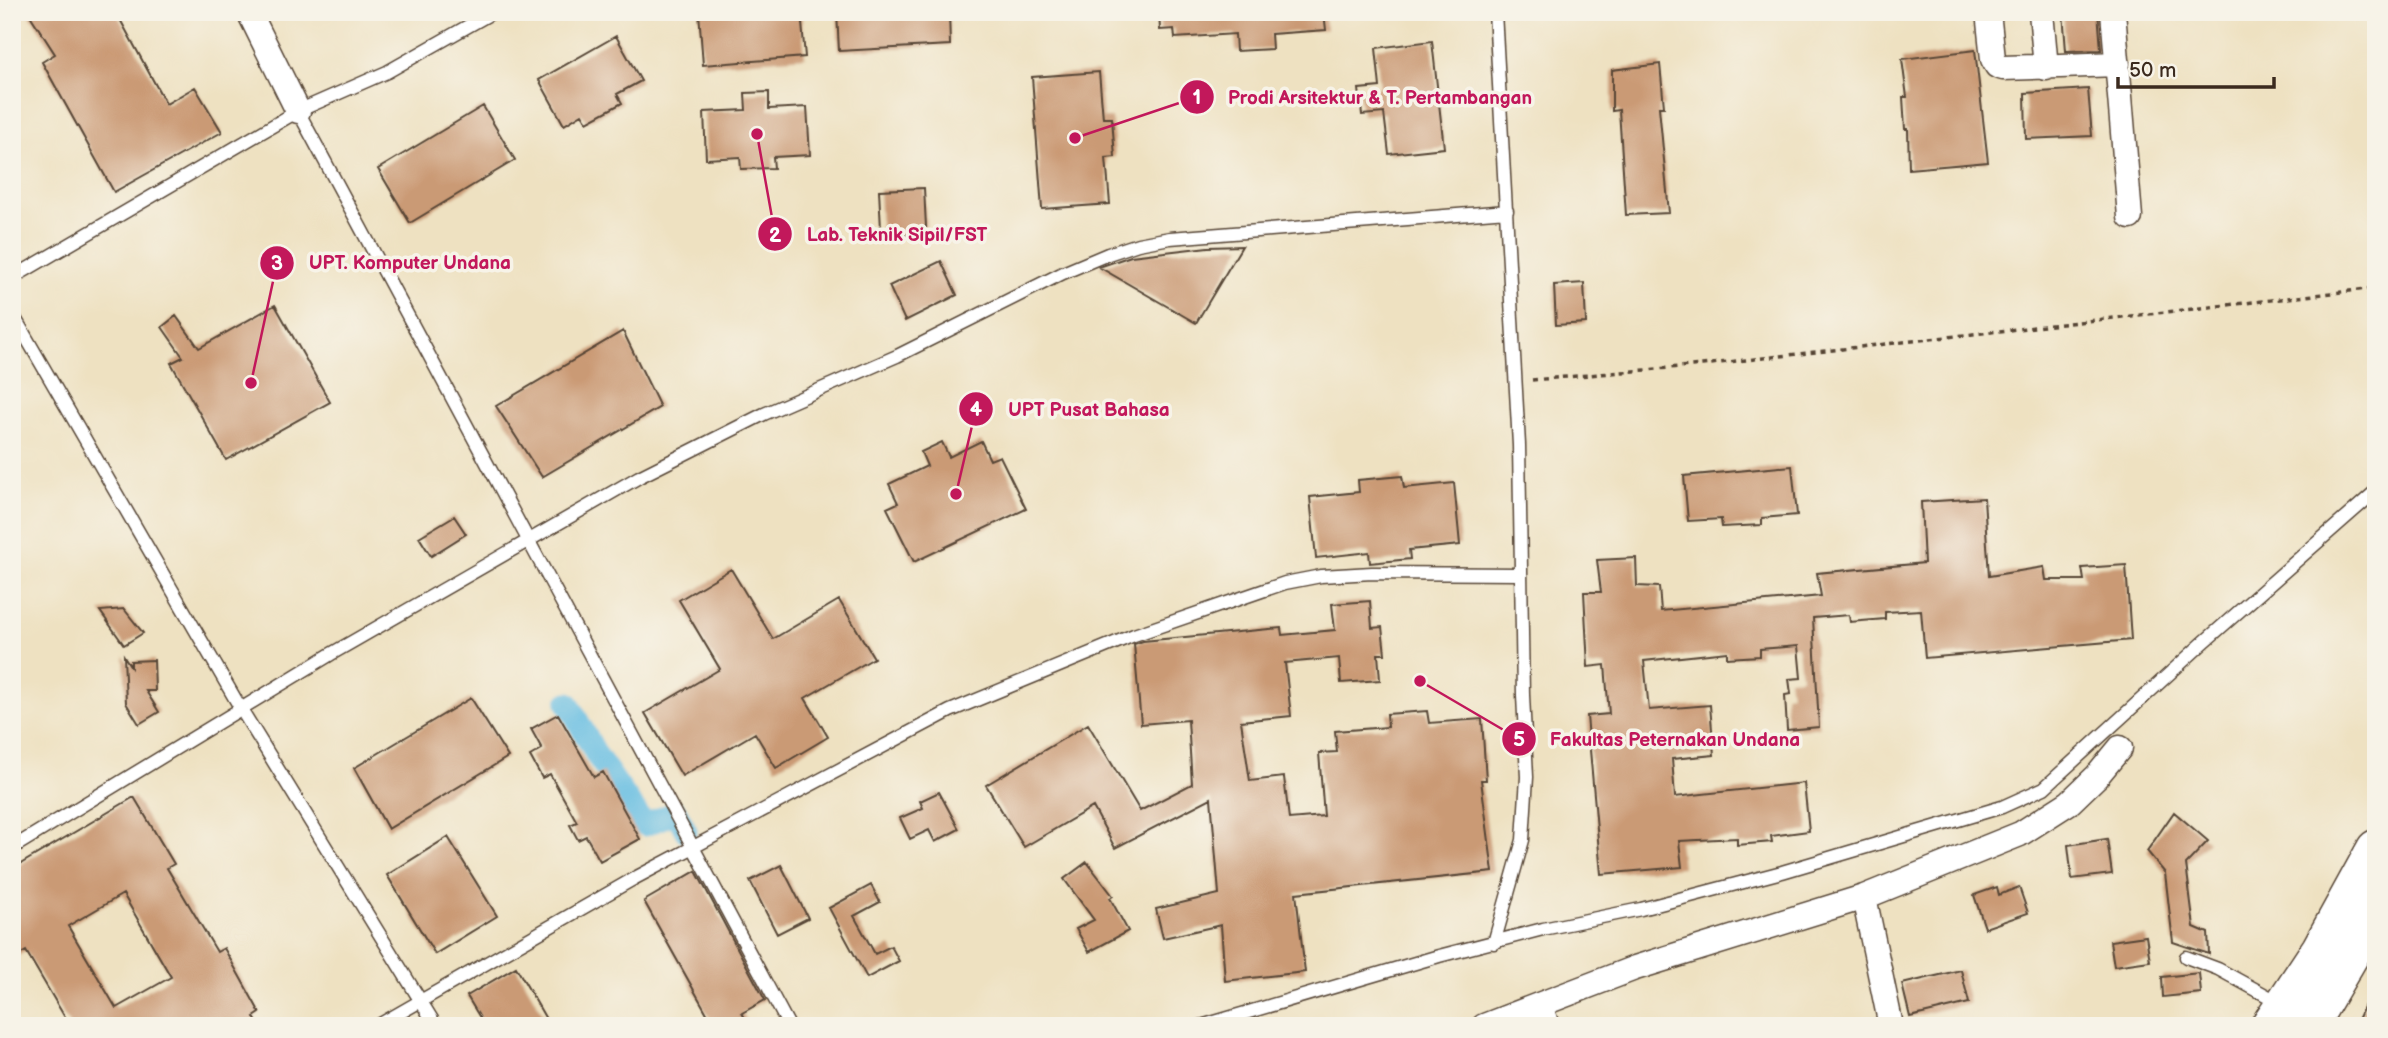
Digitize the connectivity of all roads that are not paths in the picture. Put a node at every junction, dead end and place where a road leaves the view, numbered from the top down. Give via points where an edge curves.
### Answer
1 (249, 12) edge
2 (493, 12) edge
3 (1495, 12) edge
4 (1988, 12) edge
5 (2041, 12) edge
6 (2113, 12) edge
7 (2118, 64) junction
8 (2046, 68) junction
9 (298, 111) junction
10 (1507, 211) junction
11 (2130, 217) dead end
12 (12, 278) edge
13 (12, 313) edge
14 (2376, 491) edge
15 (528, 542) junction
16 (1520, 574) junction
17 (241, 709) junction
18 (2120, 748) dead end
19 (12, 848) edge
20 (695, 848) junction
21 (2376, 849) edge
22 (1864, 897) junction
23 (2376, 910) edge
24 (1494, 943) junction
25 (2333, 955) junction
26 (2186, 957) dead end
27 (420, 1000) junction
28 (1543, 1015) edge
29 (2288, 1019) edge
30 (377, 1026) edge
31 (436, 1026) edge
32 (789, 1026) edge
33 (1201, 1026) edge
34 (1484, 1026) edge
35 (1891, 1026) edge

1 - 9 street
2 - 9 lane via 387,72
3 - 10 lane
4 - 8 street via 1997,66
5 - 8 street
6 - 7 street
7 - 8 street
7 - 11 street
9 - 12 lane
9 - 15 lane
10 - 15 lane via 1170,238 1108,254 701,445
10 - 16 lane
13 - 17 lane
14 - 24 lane via 2044,788 2027,797 1782,872
15 - 17 lane
15 - 20 lane
16 - 20 lane via 1373,573 1285,583 1134,635 950,711
16 - 24 lane via 1527,777 1523,840
17 - 19 lane
17 - 27 lane
18 - 22 street via 2070,802 2041,822
20 - 27 lane
20 - 32 lane
21 - 25 highway
22 - 28 street via 1635,968
22 - 35 street
23 - 25 highway
24 - 33 lane
25 - 29 highway
26 - 29 lane via 2218,969
27 - 30 lane
27 - 31 lane
28 - 34 street

